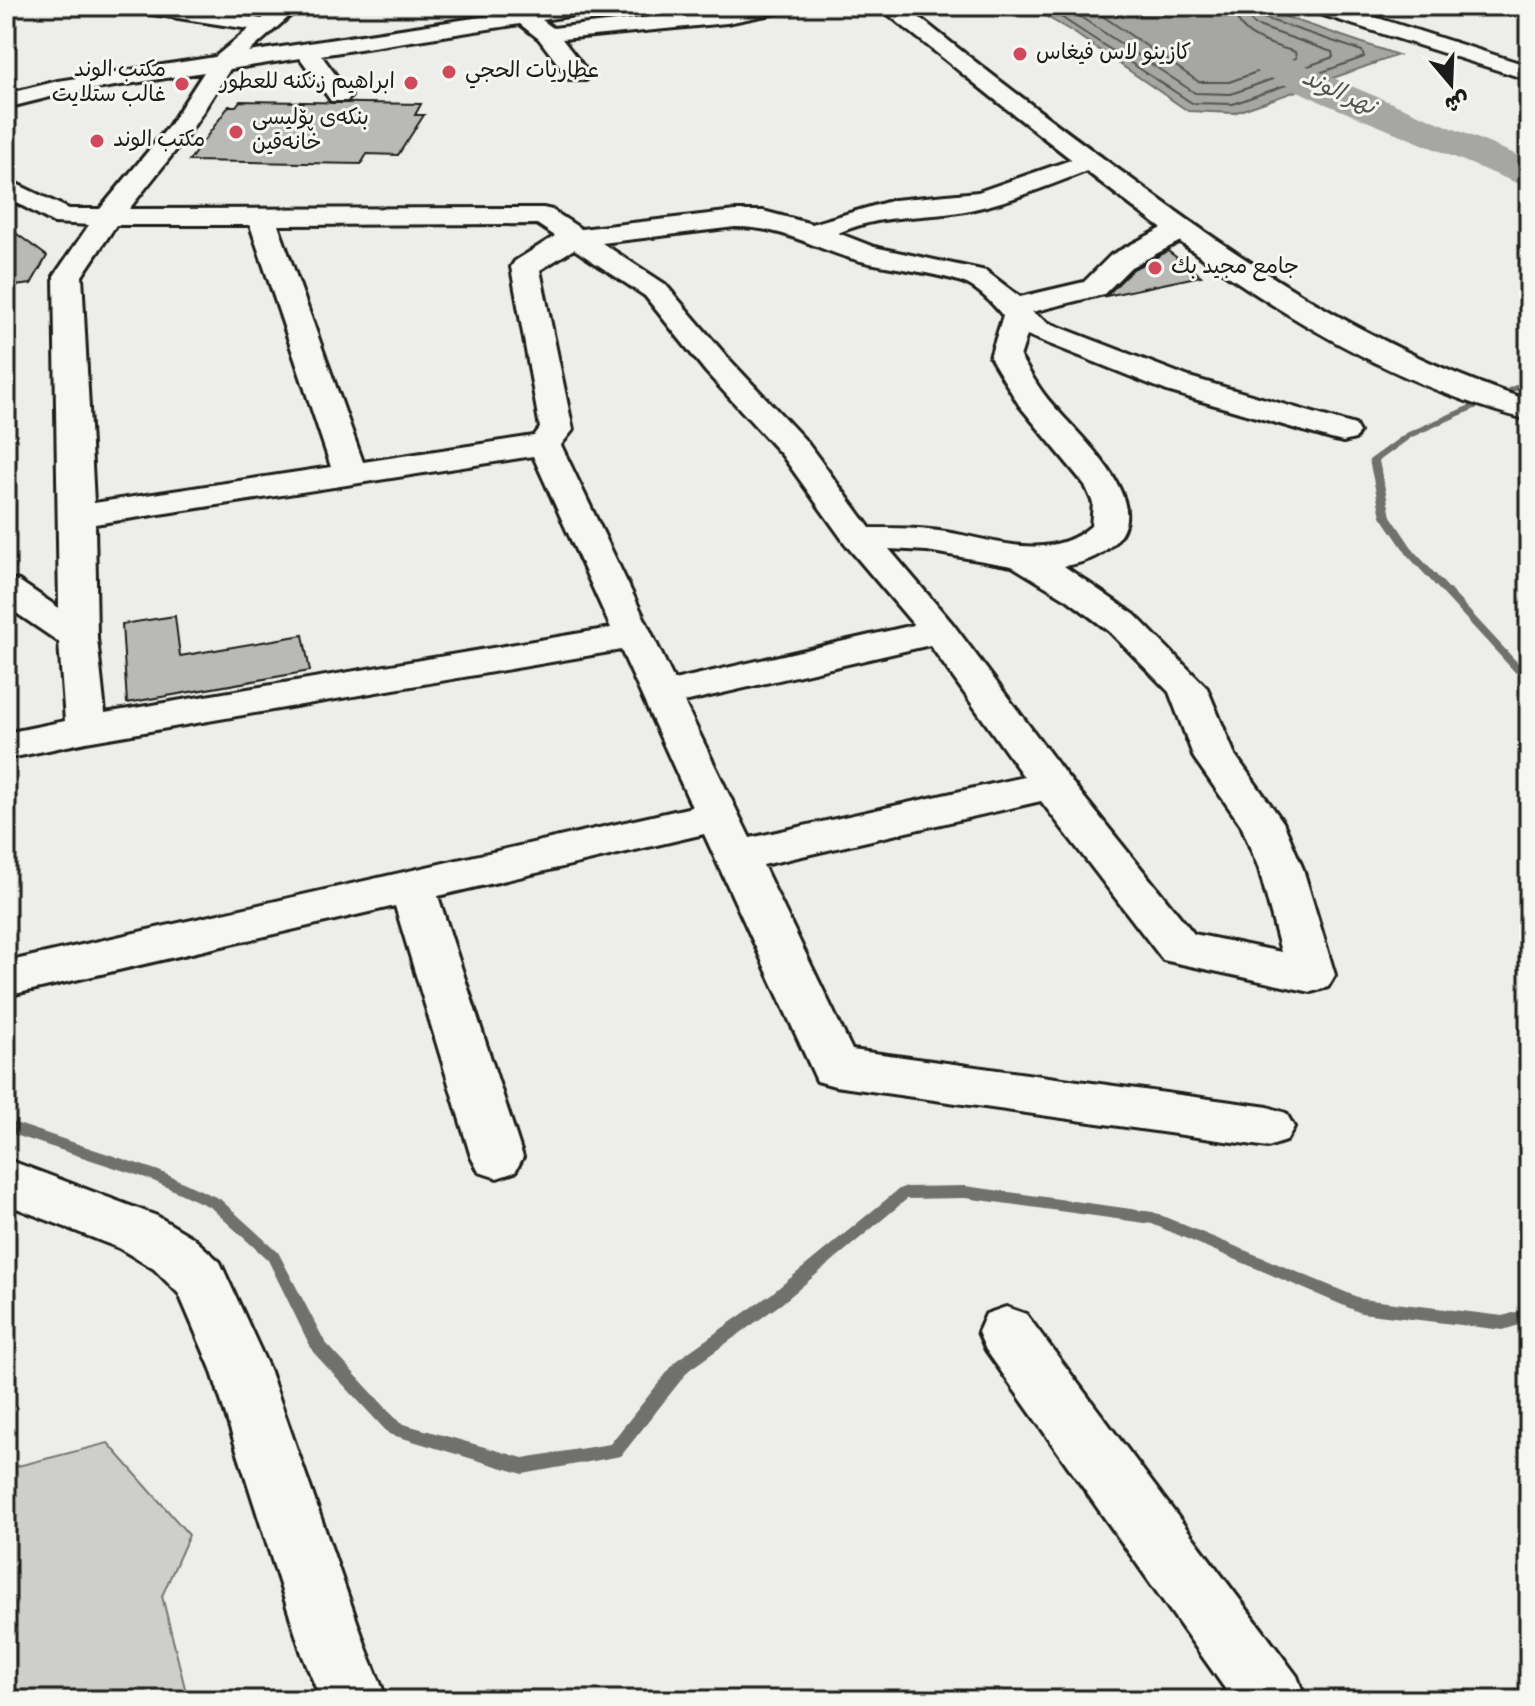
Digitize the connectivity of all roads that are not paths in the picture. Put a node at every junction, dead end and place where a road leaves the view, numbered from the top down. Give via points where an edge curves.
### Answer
1 (140, 6) edge
2 (290, 6) edge
3 (595, 6) edge
4 (778, 6) edge
5 (892, 6) edge
6 (913, 6) edge
7 (1318, 6) edge
8 (402, 16) dead end
9 (524, 17) junction
10 (268, 26) junction
11 (547, 34) junction
12 (387, 37) junction
13 (306, 50) junction
14 (222, 63) junction
15 (1529, 73) edge
16 (578, 75) dead end
17 (339, 96) dead end
18 (6, 101) edge
19 (1091, 161) junction
20 (6, 187) edge
21 (107, 218) junction
22 (262, 219) junction
23 (1182, 229) junction
24 (813, 233) junction
25 (572, 238) junction
26 (1015, 312) junction
27 (1453, 379) junction
28 (1527, 406) edge
29 (1343, 432) dead end
30 (544, 444) junction
31 (351, 475) junction
32 (77, 516) junction
33 (860, 538) junction
34 (1024, 558) junction
35 (6, 589) edge
36 (939, 631) junction
37 (634, 636) junction
38 (78, 638) junction
39 (661, 695) junction
40 (86, 729) junction
41 (6, 746) edge
42 (1051, 785) junction
43 (727, 836) junction
44 (412, 886) junction
45 (6, 979) edge
46 (1268, 1127) dead end
47 (497, 1157) dead end
48 (6, 1181) edge
49 (1006, 1332) dead end
50 (354, 1700) edge
51 (1273, 1700) edge

1 - 10 street
2 - 10 street
3 - 9 street
4 - 11 street via 727,17
5 - 19 street
6 - 27 street via 1267,270
7 - 15 street
8 - 12 street
9 - 11 street
9 - 12 street
10 - 14 street
11 - 16 street
12 - 13 street
13 - 14 street
13 - 17 street
14 - 18 street
14 - 21 street via 179,130
19 - 23 street
19 - 24 street via 985,198 894,208
20 - 21 street via 64,217
21 - 22 street
21 - 32 street via 68,276
22 - 25 street via 543,216
22 - 31 street
23 - 26 street via 1121,261 1094,288
23 - 27 street via 1320,320 1408,367
24 - 25 street via 749,218
24 - 26 street via 866,254 976,277
25 - 30 street via 525,267 557,430
25 - 33 street via 655,290 815,472
26 - 29 street via 1038,329 1178,384
26 - 34 street via 1005,357 1030,398 1101,483 1111,517 1108,529 1090,547 1060,557
27 - 28 street
30 - 31 street
30 - 37 street
31 - 32 street
32 - 38 street
33 - 34 street via 928,540
33 - 36 street
34 - 42 street via 1122,623 1187,688 1215,758 1261,822 1281,869 1311,975 1179,948
35 - 38 street
36 - 39 street
36 - 42 street
37 - 39 street
37 - 40 street
38 - 40 street
39 - 43 street
40 - 41 street
42 - 43 street
43 - 44 street
43 - 46 street via 835,1067
44 - 45 street
44 - 47 street
48 - 50 street via 138,1232 173,1253 200,1279 240,1369
49 - 51 street

